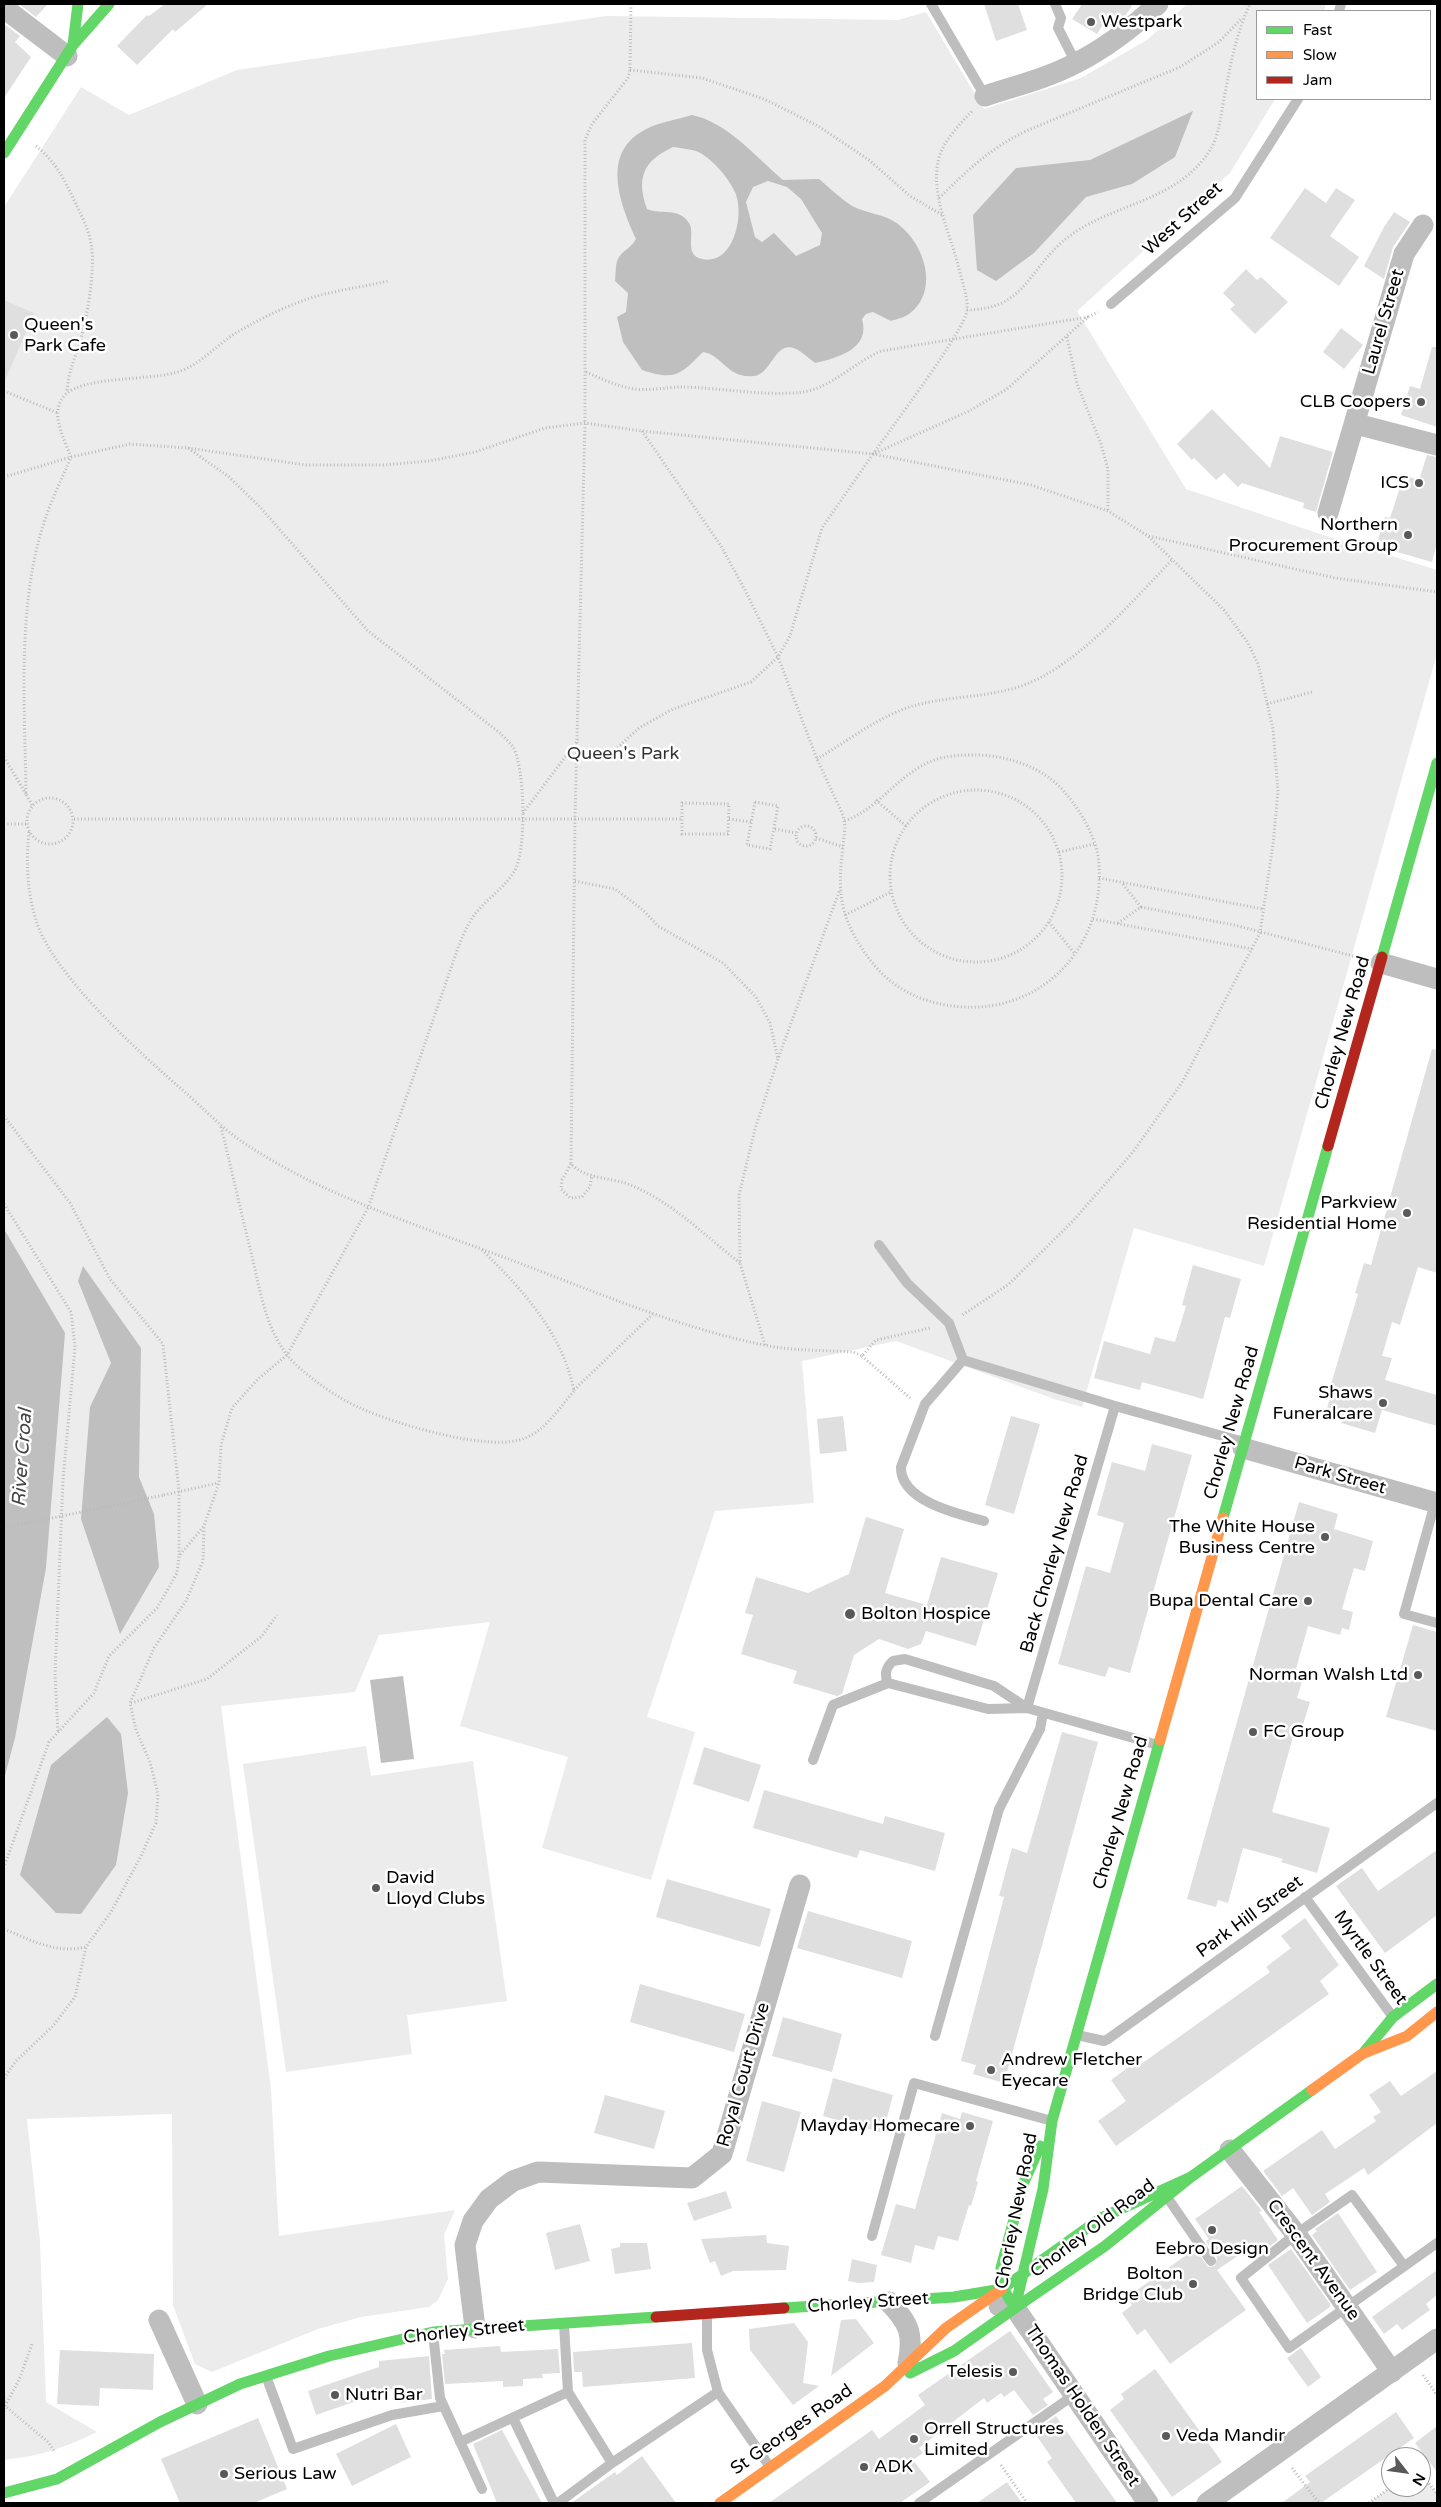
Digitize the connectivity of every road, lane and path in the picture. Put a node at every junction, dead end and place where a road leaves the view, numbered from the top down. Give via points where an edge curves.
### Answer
1 (78, 4) edge
2 (109, 4) edge
3 (631, 4) edge
4 (931, 4) edge
5 (1055, 4) edge
6 (1158, 4) edge
7 (1250, 4) edge
8 (4, 8) edge
9 (1244, 16) junction
10 (70, 50) junction
11 (1076, 63) junction
12 (630, 70) junction
13 (985, 96) junction
14 (1297, 100) edge
15 (18, 132) junction
16 (4, 153) edge
17 (939, 198) junction
18 (944, 216) junction
19 (1423, 225) dead end
20 (388, 281) dead end
21 (1111, 304) joint
22 (967, 310) junction
23 (1088, 317) junction
24 (1066, 336) junction
25 (952, 340) junction
26 (586, 372) junction
27 (4, 391) edge
28 (67, 393) junction
29 (58, 413) junction
30 (585, 422) junction
31 (1356, 424) junction
32 (642, 431) junction
33 (1437, 446) edge
34 (188, 448) junction
35 (872, 454) junction
36 (72, 457) junction
37 (4, 477) edge
38 (1108, 511) junction
39 (1328, 514) dead end
40 (1148, 536) junction
41 (1174, 559) junction
42 (1437, 592) edge
43 (778, 657) junction
44 (1312, 692) dead end
45 (1267, 704) junction
46 (578, 740) junction
47 (4, 757) edge
48 (577, 757) junction
49 (817, 759) junction
50 (1437, 763) edge
51 (26, 794) junction
52 (876, 800) junction
53 (32, 806) junction
54 (523, 813) junction
55 (523, 818) junction
56 (575, 818) junction
57 (74, 819) junction
58 (682, 819) junction
59 (729, 819) junction
60 (844, 821) junction
61 (751, 822) junction
62 (26, 824) junction
63 (4, 825) edge
64 (906, 826) junction
65 (774, 828) junction
66 (29, 832) junction
67 (796, 833) junction
68 (816, 838) junction
69 (1094, 844) junction
70 (843, 847) junction
71 (1059, 852) junction
72 (1099, 878) junction
73 (575, 881) junction
74 (1121, 882) junction
75 (840, 888) junction
76 (891, 892) junction
77 (1141, 907) junction
78 (1263, 909) junction
79 (846, 915) junction
80 (1093, 919) junction
81 (1049, 922) junction
82 (1117, 923) junction
83 (1260, 933) junction
84 (1252, 949) junction
85 (1075, 954) junction
86 (1381, 963) junction
87 (1437, 979) edge
88 (778, 1060) junction
89 (4, 1116) edge
90 (221, 1126) junction
91 (571, 1164) junction
92 (592, 1175) junction
93 (4, 1204) edge
94 (368, 1208) junction
95 (879, 1245) dead end
96 (480, 1248) junction
97 (740, 1263) junction
98 (654, 1312) junction
99 (949, 1323) junction
100 (765, 1346) junction
101 (287, 1356) junction
102 (862, 1356) junction
103 (963, 1360) junction
104 (574, 1391) junction
105 (1115, 1406) junction
106 (923, 1408) junction
107 (1244, 1445) junction
108 (219, 1483) junction
109 (179, 1491) junction
110 (1437, 1501) edge
111 (984, 1521) dead end
112 (204, 1526) junction
113 (4, 1528) edge
114 (179, 1556) junction
115 (278, 1615) dead end
116 (1437, 1623) edge
117 (888, 1683) junction
118 (130, 1703) junction
119 (1027, 1708) junction
120 (1043, 1713) junction
121 (58, 1733) junction
122 (1159, 1745) junction
123 (813, 1760) dead end
124 (1437, 1803) edge
125 (4, 1867) edge
126 (800, 1886) dead end
127 (1305, 1897) junction
128 (4, 1929) edge
129 (86, 1947) junction
130 (1437, 1984) edge
131 (1437, 2002) edge
132 (1410, 2005) junction
133 (1437, 2012) edge
134 (1394, 2017) junction
135 (1077, 2035) junction
136 (935, 2036) dead end
137 (1391, 2042) junction
138 (1362, 2054) junction
139 (4, 2078) edge
140 (1052, 2121) junction
141 (1230, 2150) junction
142 (1191, 2177) junction
143 (1167, 2196) junction
144 (1296, 2234) junction
145 (872, 2236) dead end
146 (1437, 2243) edge
147 (1211, 2261) dead end
148 (1404, 2266) junction
149 (1023, 2273) junction
150 (1002, 2290) junction
151 (954, 2297) junction
152 (889, 2302) junction
153 (983, 2303) junction
154 (1348, 2307) junction
155 (1015, 2308) junction
156 (707, 2314) junction
157 (159, 2320) dead end
158 (564, 2323) junction
159 (475, 2328) junction
160 (432, 2332) junction
161 (1437, 2339) edge
162 (32, 2344) dead end
163 (908, 2363) junction
164 (1392, 2372) junction
165 (266, 2375) junction
166 (884, 2386) junction
167 (568, 2392) junction
168 (718, 2392) junction
169 (1074, 2394) junction
170 (4, 2398) edge
171 (197, 2404) junction
172 (5, 2406) edge
173 (443, 2406) junction
174 (513, 2418) junction
175 (460, 2442) junction
176 (1280, 2451) junction
177 (992, 2452) junction
178 (612, 2463) junction
179 (771, 2467) junction
180 (68, 2473) junction
181 (482, 2489) dead end
182 (1381, 2494) edge
183 (9, 2496) edge
184 (554, 2503) edge
185 (558, 2503) edge
186 (720, 2503) edge
187 (919, 2503) edge
188 (1027, 2503) edge
189 (1148, 2503) edge
190 (1207, 2503) edge
191 (1319, 2503) edge
192 (1369, 2503) edge

1 - 10 main road
2 - 10 main road
3 - 12 path
4 - 13 lane
5 - 11 lane via 1060,18 1058,28
6 - 11 street via 1135,24
7 - 9 path
8 - 10 street
9 - 17 path via 1219,42 1180,67 1002,143 986,153
9 - 22 path via 1236,36 1218,134 1200,164 1169,190 1080,229 1062,242 1025,285 1000,305 988,310
10 - 15 main road
11 - 13 street
12 - 18 path via 702,78 764,99 818,126 869,160 910,196
12 - 26 path via 628,78 592,124 585,140
13 - 17 path via 956,129 939,157 935,187
14 - 21 lane, West Street via 1235,198
15 - 16 main road
15 - 28 path via 53,161 62,174 92,244 93,264 81,340 68,374
17 - 18 path
18 - 22 path via 960,270
19 - 31 street, Laurel Street via 1404,254
20 - 28 path via 314,297 275,312 238,332 189,367 174,373 90,384
21 - 23 path
22 - 25 path
23 - 24 path
23 - 25 path
24 - 35 path via 1007,389 969,411
24 - 38 path via 1076,384 1108,469
25 - 26 path via 881,351 832,382 813,390 791,393 682,387 640,390
25 - 35 path
26 - 30 path
27 - 29 path
28 - 29 path
29 - 36 path
30 - 32 path
30 - 34 path via 545,428 475,452 384,465 306,465
30 - 46 path
31 - 33 street
31 - 39 street, Laurel Street
32 - 35 path
32 - 43 path via 721,546
34 - 36 path via 130,444
34 - 54 path via 229,477 260,507 368,631 500,732 513,747 519,767
35 - 38 path via 1031,485
35 - 43 path via 822,528 790,636
36 - 37 path
36 - 51 path via 47,514 34,562 24,650
38 - 40 path
40 - 41 path
40 - 42 path via 1335,578
41 - 45 path via 1224,610 1248,642 1258,664
41 - 49 path via 1087,646 1037,680 986,696 911,706
43 - 48 path via 751,682 673,709 639,728 615,750
43 - 49 path
44 - 45 path
45 - 78 path via 1273,729 1278,792
46 - 48 path
46 - 54 path
47 - 51 path
48 - 56 path
49 - 60 path
50 - 86 main road, Chorley New Road
51 - 53 path
52 - 60 path via 856,817
52 - 64 path
52 - 69 path via 921,765 941,758 966,755 1007,759 1035,769 1066,793
53 - 57 path via 46,798 61,800
53 - 62 path
54 - 55 path
55 - 56 path
55 - 57 path
55 - 94 path via 516,870 475,914 459,945
56 - 58 path
56 - 73 path
57 - 66 path via 70,833 59,843 45,844
58 - 59 path via 682,834 728,834
58 - 59 path via 682,803 729,804
59 - 61 path
60 - 70 path
61 - 65 path via 754,802 778,806
61 - 65 path via 747,845 770,849
62 - 63 path
62 - 66 path
64 - 71 path via 926,806 950,794 977,790 1004,794 1028,808 1047,828
64 - 76 path via 895,846
65 - 67 path
66 - 90 path via 26,856 29,891 36,922 49,948 68,975 150,1062
67 - 68 path via 807,826 814,829
67 - 68 path via 798,843 804,846 810,846
68 - 70 path
69 - 71 path
69 - 72 path
70 - 75 path
71 - 81 path via 1061,888
72 - 74 path
72 - 80 path
73 - 88 path via 615,889 658,926 723,963 756,997 770,1024
73 - 91 path
74 - 77 path
74 - 78 path
75 - 79 path
75 - 88 path
76 - 79 path
76 - 81 path via 898,914 911,933 928,948 948,958 971,963 994,961 1015,953 1034,940
77 - 82 path
77 - 83 path
78 - 83 path
79 - 85 path via 859,947 886,979 922,1000 964,1009 1005,1004 1043,986
80 - 82 path
80 - 85 path
81 - 85 path
82 - 84 path
83 - 84 path
83 - 86 path
84 - 99 path via 1183,1081 1133,1152 1073,1221 1010,1284
86 - 87 street
86 - 107 main road, Chorley New Road
88 - 97 path via 755,1129 739,1195
89 - 109 path via 70,1203 110,1279 163,1344
90 - 94 path via 285,1167
90 - 101 path via 266,1314
91 - 92 path
91 - 92 path via 561,1184 561,1189 570,1198 582,1197 586,1193
92 - 97 path via 624,1183 667,1205
93 - 121 path via 70,1312 75,1348 62,1480 55,1675
94 - 96 path
94 - 101 path
95 - 99 lane via 907,1283
96 - 98 path
96 - 104 path via 516,1284 552,1331 569,1366
97 - 100 path
98 - 100 path
98 - 104 path
99 - 102 path via 876,1340
99 - 103 lane
100 - 102 path via 853,1352
101 - 104 path via 325,1388 360,1408 416,1428 490,1442 526,1438 542,1427
101 - 108 path via 258,1379 232,1408 220,1445
102 - 106 path
103 - 105 lane
103 - 106 lane
105 - 107 lane
105 - 119 lane, Back Chorley New Road
106 - 111 lane via 901,1467 904,1483 936,1507
107 - 110 street, Park Street
107 - 122 main road, Chorley New Road
108 - 109 path
108 - 112 path
109 - 113 path, bridge
109 - 114 path
110 - 116 lane via 1404,1614
112 - 114 path
112 - 118 path via 203,1561 186,1601 154,1648
114 - 121 path via 177,1572 157,1608 108,1656 94,1693
115 - 118 path via 262,1636 207,1679
117 - 119 lane via 988,1709
117 - 119 lane via 885,1678 889,1665 898,1658 904,1659 994,1686
117 - 123 lane via 833,1705
118 - 129 path via 158,1794 156,1823 111,1912
119 - 120 lane
120 - 122 lane
120 - 136 lane via 1040,1729 999,1809
121 - 125 path via 49,1742
122 - 135 main road, Chorley New Road
124 - 127 lane, Park Hill Street
126 - 159 street, Royal Court Drive via 722,2154 692,2178 538,2172 513,2181 489,2199 473,2221 465,2245
127 - 134 lane, Myrtle Street
127 - 135 lane, Park Hill Street via 1108,2039
128 - 129 path via 45,1946 70,1950
129 - 139 path via 76,1997
130 - 132 main road, Chorley Old Road
131 - 132 main road via 1428,2000
132 - 134 main road, Chorley Old Road
133 - 137 main road, Chorley Old Road via 1407,2036
134 - 137 lane, Myrtle Street via 1395,2030
134 - 138 main road, Chorley Old Road
135 - 140 main road, Chorley New Road
137 - 138 main road, Chorley Old Road
138 - 141 main road, Chorley Old Road
140 - 145 lane via 914,2083
140 - 149 main road, Chorley New Road via 1043,2189
140 - 150 main road, Chorley New Road via 1024,2182 1000,2268
141 - 142 main road, Chorley Old Road
141 - 144 street, Crescent Avenue
142 - 143 main road, Chorley Old Road
142 - 149 main road, Chorley Old Road via 1101,2218
143 - 147 lane
143 - 155 main road, Chorley Old Road via 1104,2246
144 - 148 lane via 1352,2195
144 - 154 street, Crescent Avenue
144 - 154 lane via 1241,2278 1289,2348
146 - 148 lane
148 - 154 lane
149 - 150 main road, Chorley Old Road
149 - 155 main road, Chorley New Road
150 - 151 main road, Chorley Street
150 - 153 main road, St Georges Road
150 - 155 main road
151 - 152 main road, Chorley Street
151 - 153 street, Chorley Street
152 - 156 main road, Chorley Street
152 - 163 street via 901,2314 909,2330 912,2345
153 - 155 street, Chorley Street
153 - 163 main road, St Georges Road via 946,2328
154 - 164 street, Crescent Avenue
155 - 166 main road, St Georges Road via 954,2351
155 - 169 street, Thomas Holden Street
156 - 158 main road, Chorley Street
156 - 168 lane via 708,2350
157 - 171 street
158 - 159 main road, Chorley Street
158 - 167 lane
159 - 160 main road, Chorley Street
160 - 165 main road, Chorley Street via 349,2349
160 - 173 lane
161 - 164 street
162 - 172 path
163 - 166 main road, St Georges Road
164 - 176 street
165 - 171 main road, Chorley Street
165 - 173 lane via 293,2449 392,2416
166 - 179 main road, St Georges Road
167 - 174 lane
167 - 178 lane
168 - 178 lane
168 - 179 lane
169 - 177 lane
169 - 189 street, Thomas Holden Street
170 - 172 path
171 - 180 main road, Chorley Street
172 - 180 path via 48,2442
173 - 175 lane
174 - 175 lane
174 - 184 lane
175 - 181 lane
176 - 190 street
176 - 191 path
177 - 187 lane
177 - 188 path
178 - 185 lane
179 - 186 main road, St Georges Road
180 - 183 main road, Chorley Street
182 - 192 path

